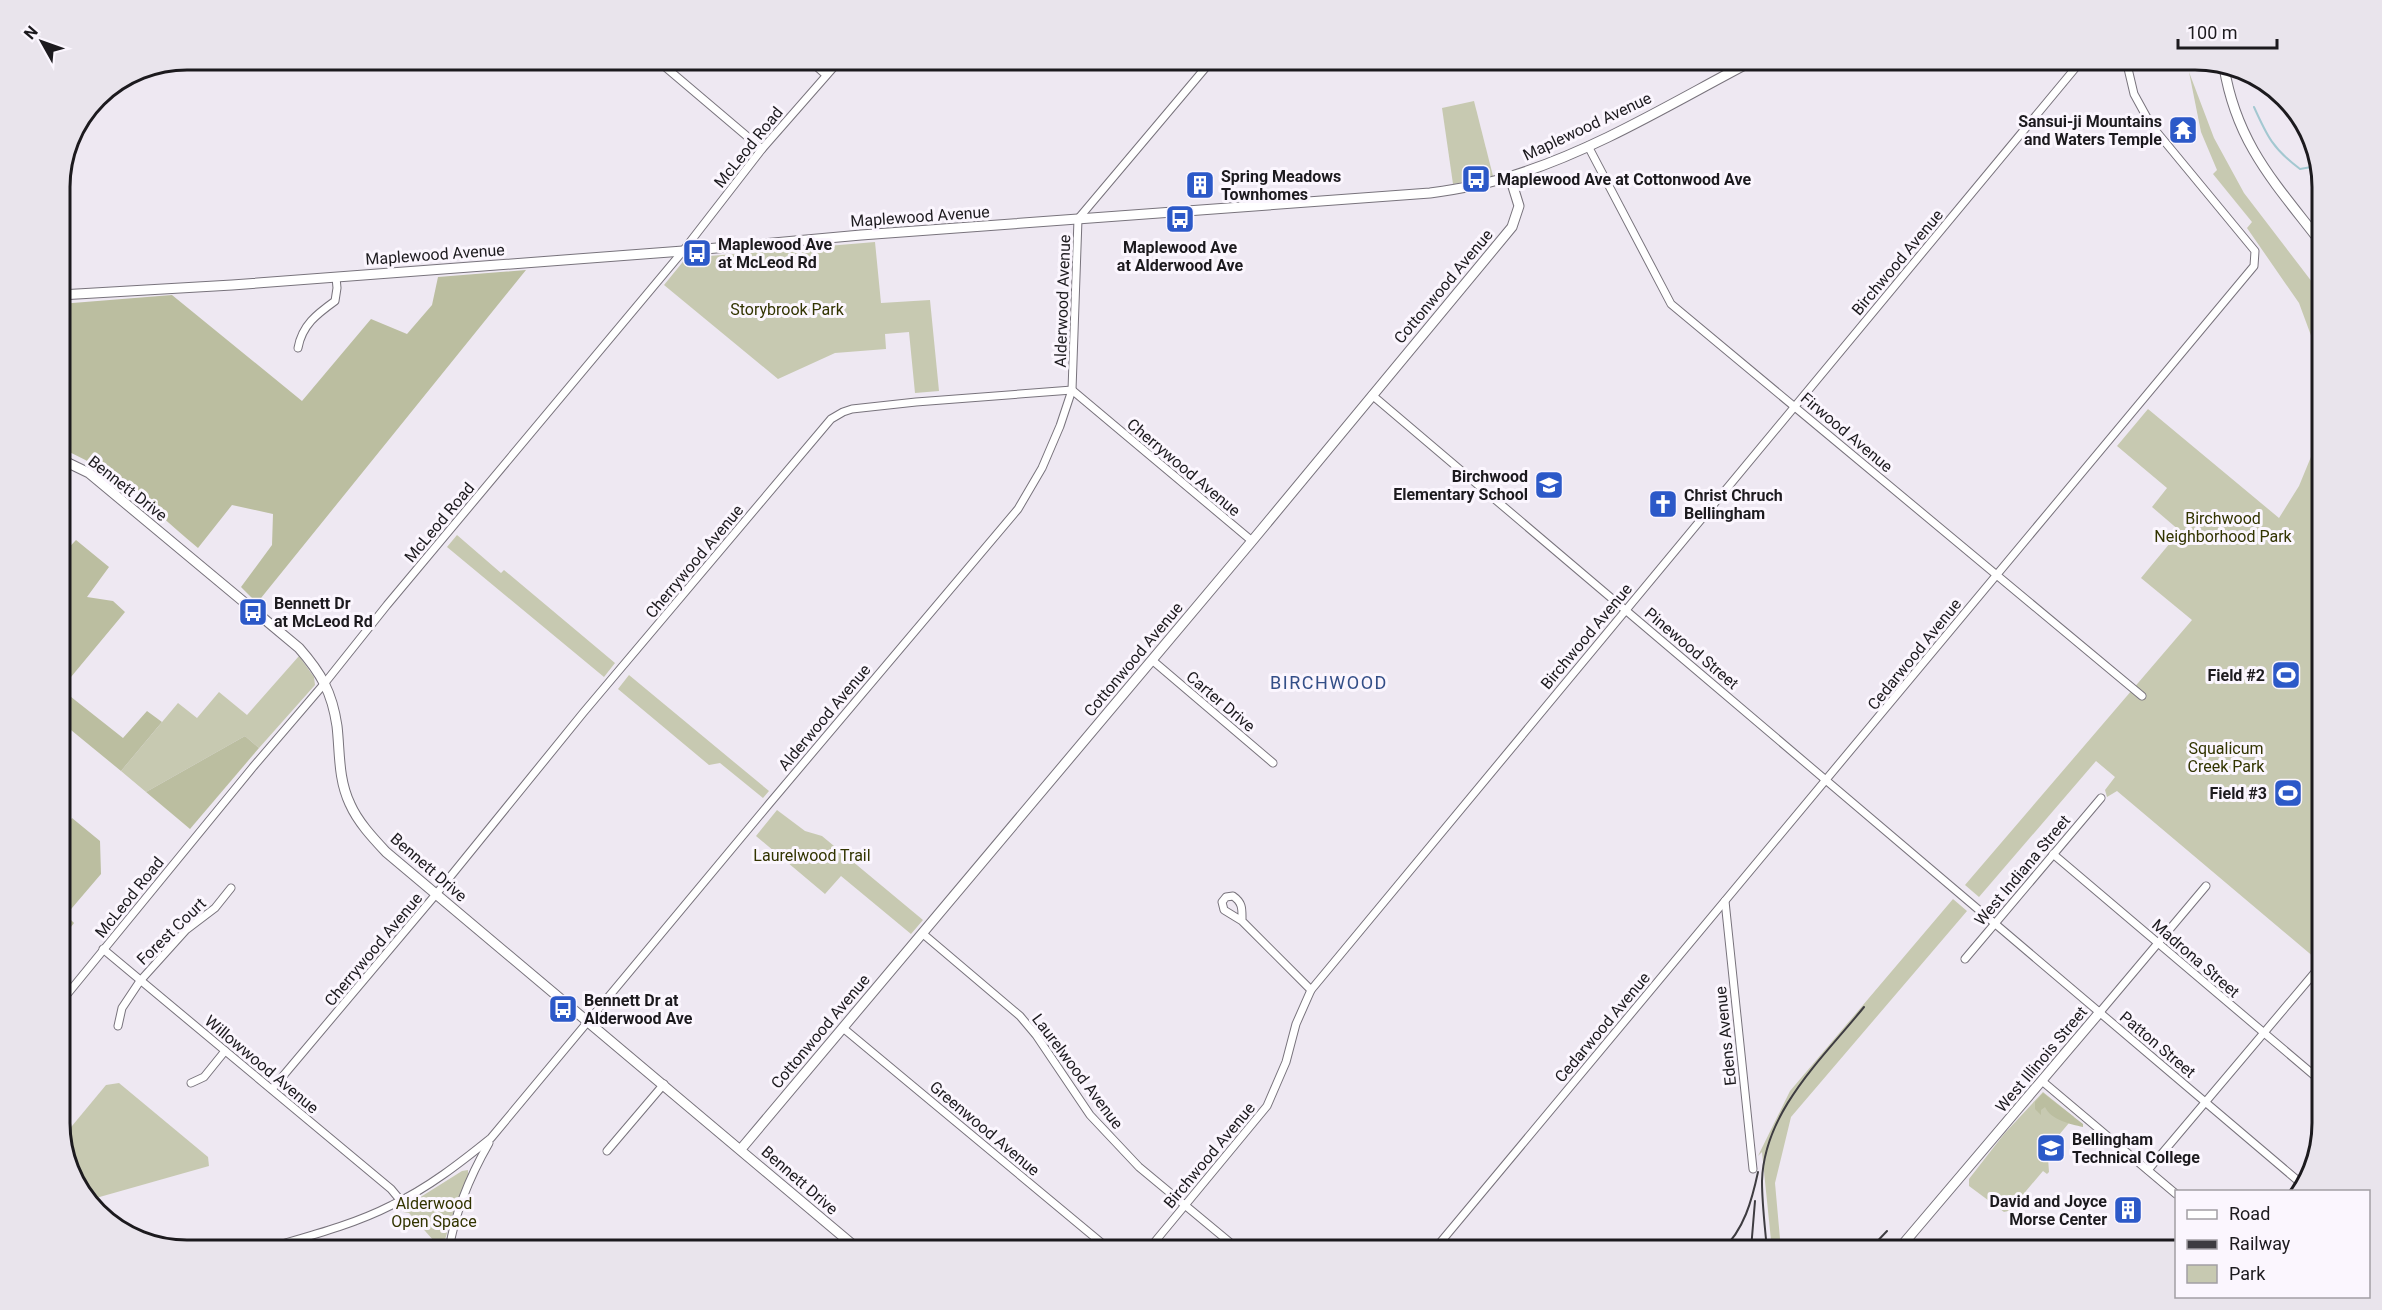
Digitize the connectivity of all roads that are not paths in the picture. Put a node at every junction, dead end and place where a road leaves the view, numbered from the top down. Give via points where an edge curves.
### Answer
1 (669, 70) edge
2 (820, 70) edge
3 (831, 70) edge
4 (1204, 70) edge
5 (1735, 70) edge
6 (2074, 70) edge
7 (2128, 70) edge
8 (826, 75) junction
9 (2225, 75) edge
10 (1588, 146) junction
11 (762, 149) junction
12 (1510, 177) junction
13 (1078, 219) junction
14 (2311, 230) edge
15 (683, 251) junction
16 (336, 277) junction
17 (71, 294) edge
18 (298, 348) dead end
19 (1072, 390) junction
20 (1372, 395) junction
21 (1795, 406) junction
22 (71, 464) edge
23 (1252, 541) junction
24 (1996, 574) junction
25 (1626, 610) junction
26 (1152, 660) junction
27 (324, 684) junction
28 (2142, 696) dead end
29 (1273, 763) dead end
30 (1828, 780) junction
31 (2101, 798) dead end
32 (2053, 854) junction
33 (2206, 886) dead end
34 (231, 888) dead end
35 (437, 893) junction
36 (1725, 901) junction
37 (1242, 921) dead end
38 (1995, 923) junction
39 (922, 933) junction
40 (2158, 942) junction
41 (103, 949) junction
42 (1965, 959) dead end
43 (2312, 976) edge
44 (140, 981) junction
45 (71, 989) edge
46 (1311, 990) junction
47 (2100, 1012) junction
48 (589, 1021) junction
49 (118, 1026) dead end
50 (843, 1028) junction
51 (2264, 1034) junction
52 (225, 1051) junction
53 (2312, 1074) edge
54 (2042, 1081) junction
55 (191, 1083) dead end
56 (664, 1084) junction
57 (272, 1089) junction
58 (2205, 1102) junction
59 (491, 1138) junction
60 (741, 1149) junction
61 (607, 1151) dead end
62 (1753, 1169) dead end
63 (2148, 1170) junction
64 (2296, 1179) edge
65 (2175, 1193) edge
66 (401, 1201) junction
67 (1185, 1205) junction
68 (294, 1240) edge
69 (451, 1240) edge
70 (847, 1240) edge
71 (1098, 1240) edge
72 (1156, 1240) edge
73 (1227, 1240) edge
74 (1442, 1240) edge
75 (1907, 1240) edge

1 - 11 street
2 - 8 street
3 - 8 street, McLeod Road
4 - 13 street, Alderwood Avenue
5 - 10 street, Maplewood Avenue
6 - 21 street, Birchwood Avenue
7 - 24 street, Cedarwood Avenue via 2134,94 2151,125 2255,252 2256,259
8 - 11 street, McLeod Road
9 - 14 street via 2229,96 2257,159
10 - 12 street, Maplewood Avenue
10 - 21 street, Firwood Avenue via 1671,304
11 - 15 street, McLeod Road
12 - 13 street, Maplewood Avenue via 1430,193
12 - 20 street, Cottonwood Avenue via 1518,206 1512,227
13 - 15 street, Maplewood Avenue
13 - 19 street, Alderwood Avenue
15 - 16 street, Maplewood Avenue
15 - 27 street, McLeod Road
16 - 17 street, Maplewood Avenue
16 - 18 street via 335,301 314,317 301,334
19 - 23 street, Cherrywood Avenue
19 - 35 street, Cherrywood Avenue via 895,404 843,412 831,420
19 - 48 street, Alderwood Avenue via 1042,468 1018,509
20 - 23 street, Cottonwood Avenue
20 - 25 street, Pinewood Street
21 - 24 street, Firwood Avenue
21 - 25 street, Birchwood Avenue
22 - 27 street, Bennett Drive via 90,473 299,648 318,670
23 - 26 street, Cottonwood Avenue
24 - 28 street, Firwood Avenue
24 - 30 street, Cedarwood Avenue
25 - 30 street, Pinewood Street
25 - 46 street, Birchwood Avenue
26 - 29 street, Carter Drive
26 - 39 street, Cottonwood Avenue
27 - 35 street, Bennett Drive via 336,725 340,772 349,803 386,852
27 - 41 street, McLeod Road
30 - 36 street, Cedarwood Avenue
30 - 38 street, Pinewood Street
31 - 32 street, West Indiana Street
32 - 38 street, West Indiana Street
32 - 40 street, Madrona Street
33 - 40 street, West Illinois Street
34 - 44 street, Forest Court
35 - 48 street, Bennett Drive
35 - 57 street, Cherrywood Avenue
36 - 62 street, Edens Avenue
36 - 74 street, Cedarwood Avenue
37 - 46 street
38 - 42 street, West Indiana Street
38 - 47 street, Patton Street
39 - 50 street, Cottonwood Avenue
39 - 67 street, Laurelwood Avenue via 1020,1016 1101,1127 1139,1167
40 - 47 street, West Illinois Street
40 - 51 street, Madrona Street
41 - 44 street, Willowwood Avenue
41 - 45 street, McLeod Road
43 - 51 street
44 - 49 street, Forest Court via 122,1008
44 - 52 street, Willowwood Avenue
46 - 67 street, Birchwood Avenue via 1267,1106
47 - 54 street, West Illinois Street
47 - 58 street, Patton Street
48 - 56 street, Bennett Drive
48 - 59 street, Alderwood Avenue
50 - 60 street, Cottonwood Avenue
50 - 71 street, Greenwood Avenue
51 - 53 street, Madrona Street
51 - 58 street
52 - 55 street via 204,1077
52 - 57 street, Willowwood Avenue
54 - 63 street
54 - 75 street, West Illinois Street
56 - 60 street, Bennett Drive
56 - 61 street
57 - 66 street, Willowwood Avenue
58 - 63 street
58 - 64 street, Patton Street
59 - 66 street, Alderwood Avenue
59 - 69 street via 471,1174
60 - 70 street, Bennett Drive
63 - 65 street
66 - 68 street, Alderwood Avenue via 350,1223
67 - 72 street, Birchwood Avenue
67 - 73 street, Laurelwood Avenue

